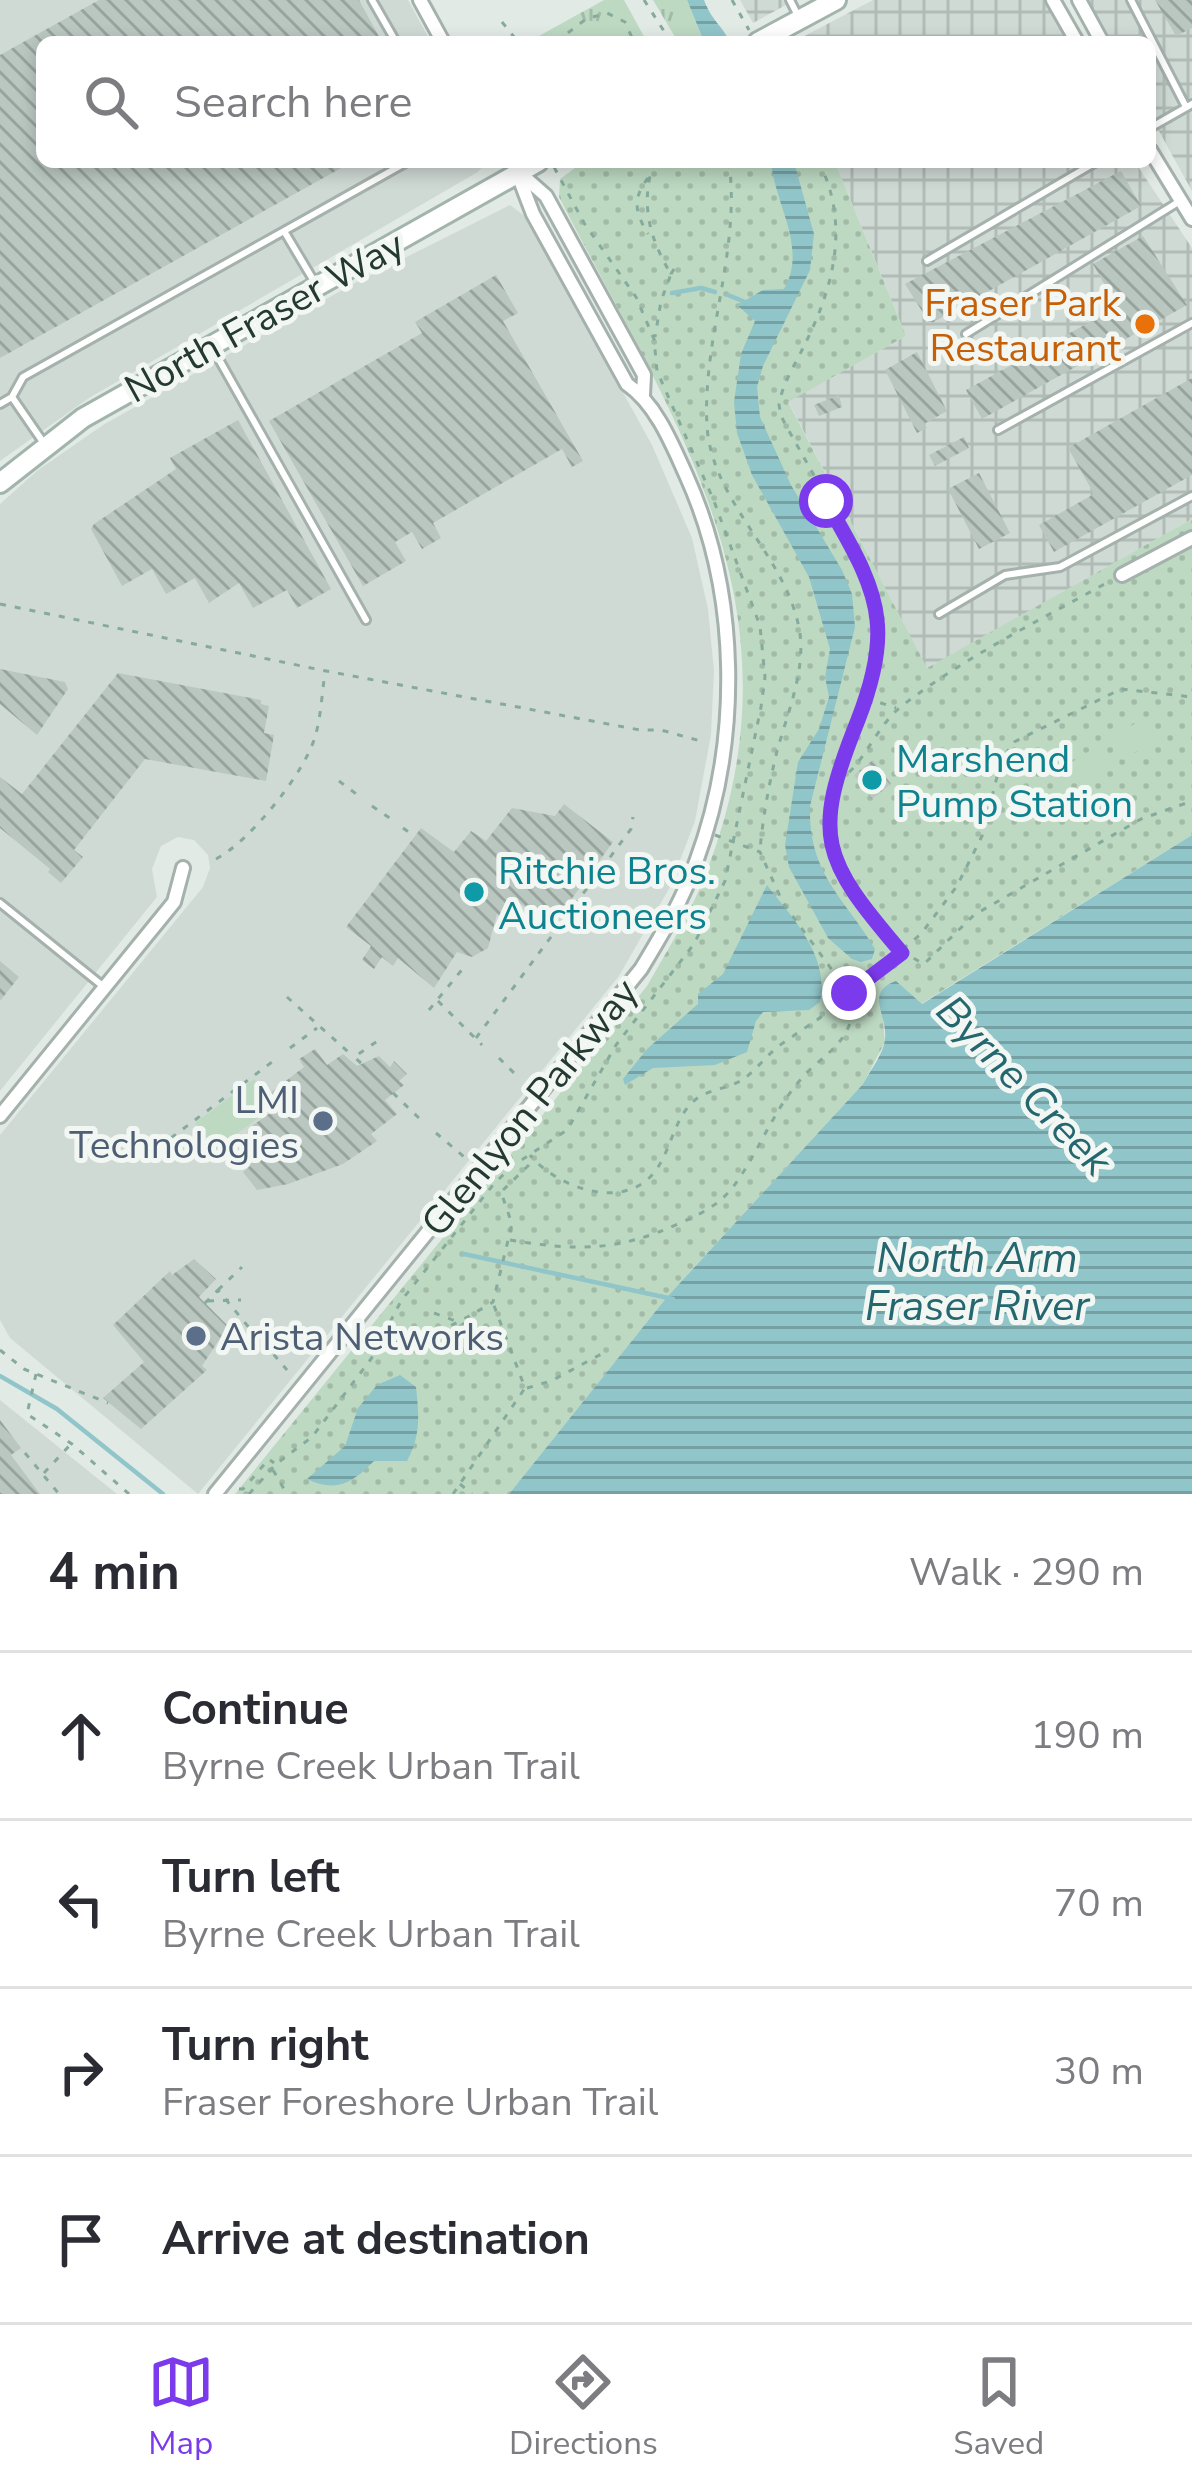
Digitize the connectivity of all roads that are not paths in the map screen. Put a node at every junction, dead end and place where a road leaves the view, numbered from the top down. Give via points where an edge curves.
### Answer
1 (372, 0) edge
2 (420, 0) edge
3 (790, 0) edge
4 (836, 0) edge
5 (1053, 0) edge
6 (1079, 0) edge
7 (1131, 0) edge
8 (800, 20) junction
9 (752, 34) edge
10 (392, 36) edge
11 (440, 36) edge
12 (1074, 36) edge
13 (1099, 36) edge
14 (1151, 36) edge
15 (1156, 46) edge
16 (1189, 106) edge
17 (1156, 125) edge
18 (1156, 160) edge
19 (395, 168) edge
20 (514, 168) edge
21 (516, 168) edge
22 (1086, 168) edge
23 (1180, 201) junction
24 (1192, 219) edge
25 (284, 231) junction
26 (927, 261) dead end
27 (317, 286) junction
28 (1192, 323) edge
29 (966, 334) dead end
30 (211, 346) junction
31 (12, 397) junction
32 (1, 400) edge
33 (998, 430) dead end
34 (45, 445) junction
35 (0, 483) edge
36 (1192, 496) edge
37 (1192, 538) edge
38 (1122, 575) road end
39 (940, 614) dead end
40 (366, 620) dead end
41 (183, 868) dead end
42 (0, 903) edge
43 (104, 987) junction
44 (0, 1116) edge
45 (215, 1494) edge

1 - 10 lane
2 - 11 street
3 - 8 lane
4 - 8 street
5 - 12 street
6 - 13 street
7 - 14 lane
8 - 9 street
15 - 16 lane
16 - 17 lane
18 - 23 street
19 - 25 lane
20 - 27 street, North Fraser Way
21 - 45 street, Glenlyon Parkway via 533,214 627,384 643,395 675,451 701,512 723,611 728,704 719,779 686,888 641,969
22 - 26 lane
23 - 24 street
23 - 29 lane
25 - 27 lane
25 - 31 lane via 23,377
27 - 30 street, North Fraser Way
28 - 33 lane
30 - 34 street, North Fraser Way
30 - 40 lane
31 - 32 lane
31 - 34 lane
34 - 35 street, North Fraser Way
36 - 39 lane via 1060,567 1005,575
37 - 38 street
41 - 43 street via 174,902
42 - 43 lane
43 - 44 street

